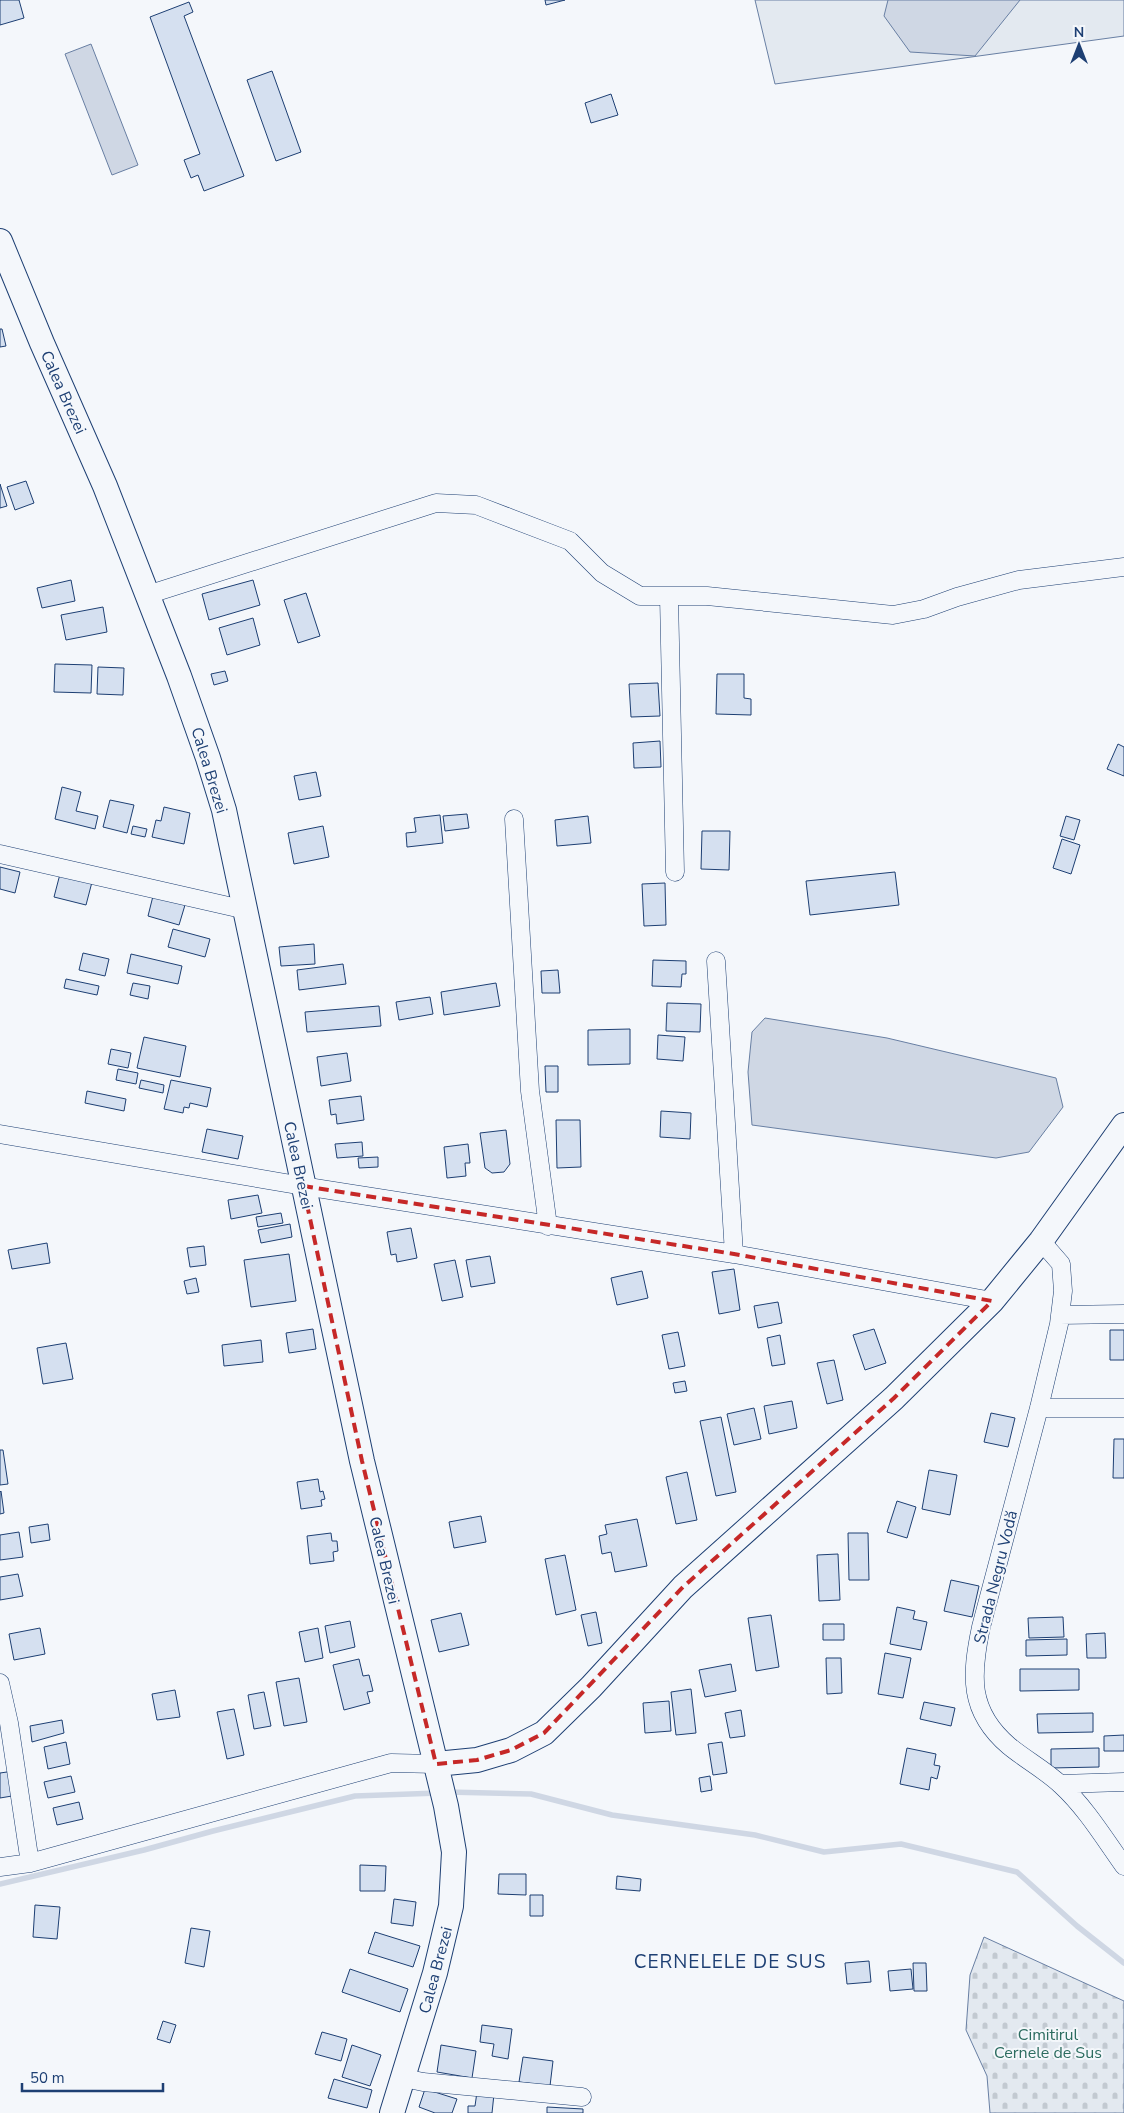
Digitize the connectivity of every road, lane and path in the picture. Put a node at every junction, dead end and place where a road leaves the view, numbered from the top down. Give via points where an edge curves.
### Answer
1 (0, 242) edge
2 (1124, 567) edge
3 (147, 595) junction
4 (670, 597) junction
5 (514, 819) dead end
6 (0, 854) edge
7 (675, 872) dead end
8 (246, 910) junction
9 (716, 961) dead end
10 (1124, 1125) edge
11 (0, 1134) edge
12 (303, 1186) junction
13 (548, 1226) junction
14 (1041, 1241) junction
15 (734, 1254) junction
16 (992, 1301) junction
17 (1124, 1314) edge
18 (1060, 1315) junction
19 (1039, 1408) junction
20 (1124, 1408) edge
21 (0, 1683) edge
22 (436, 1764) junction
23 (1124, 1782) edge
24 (1060, 1784) junction
25 (30, 1863) junction
26 (1124, 1866) edge
27 (0, 1867) edge
28 (404, 2078) junction
29 (582, 2097) dead end
30 (392, 2113) edge

1 - 3 street, Calea Brezei via 105,486
2 - 4 street via 1019,580 924,609 893,615 707,596
3 - 4 street via 436,503 476,505 570,542 602,573 640,596
3 - 8 street, Calea Brezei via 208,758 224,810
4 - 7 street
5 - 13 street via 530,1091
6 - 8 street
8 - 12 street, Calea Brezei
9 - 15 street
10 - 14 street
11 - 12 street
12 - 13 street
12 - 22 street, Calea Brezei via 362,1461
13 - 15 street
14 - 16 street
14 - 18 street, Strada Negru Vodă via 1061,1264 1063,1291
15 - 16 street
16 - 22 street via 894,1398 683,1587 544,1733 511,1750 477,1760
17 - 18 street
18 - 19 street, Strada Negru Vodă
19 - 20 street
19 - 24 street, Strada Negru Vodă via 981,1627 974,1662 974,1688 991,1727 1008,1745
21 - 25 street via 10,1723
22 - 25 street via 391,1763
22 - 28 street, Calea Brezei via 454,1852 451,1906
23 - 24 street
24 - 26 street, Strada Negru Vodă via 1080,1804
25 - 27 street
28 - 29 street
28 - 30 street, Calea Brezei

